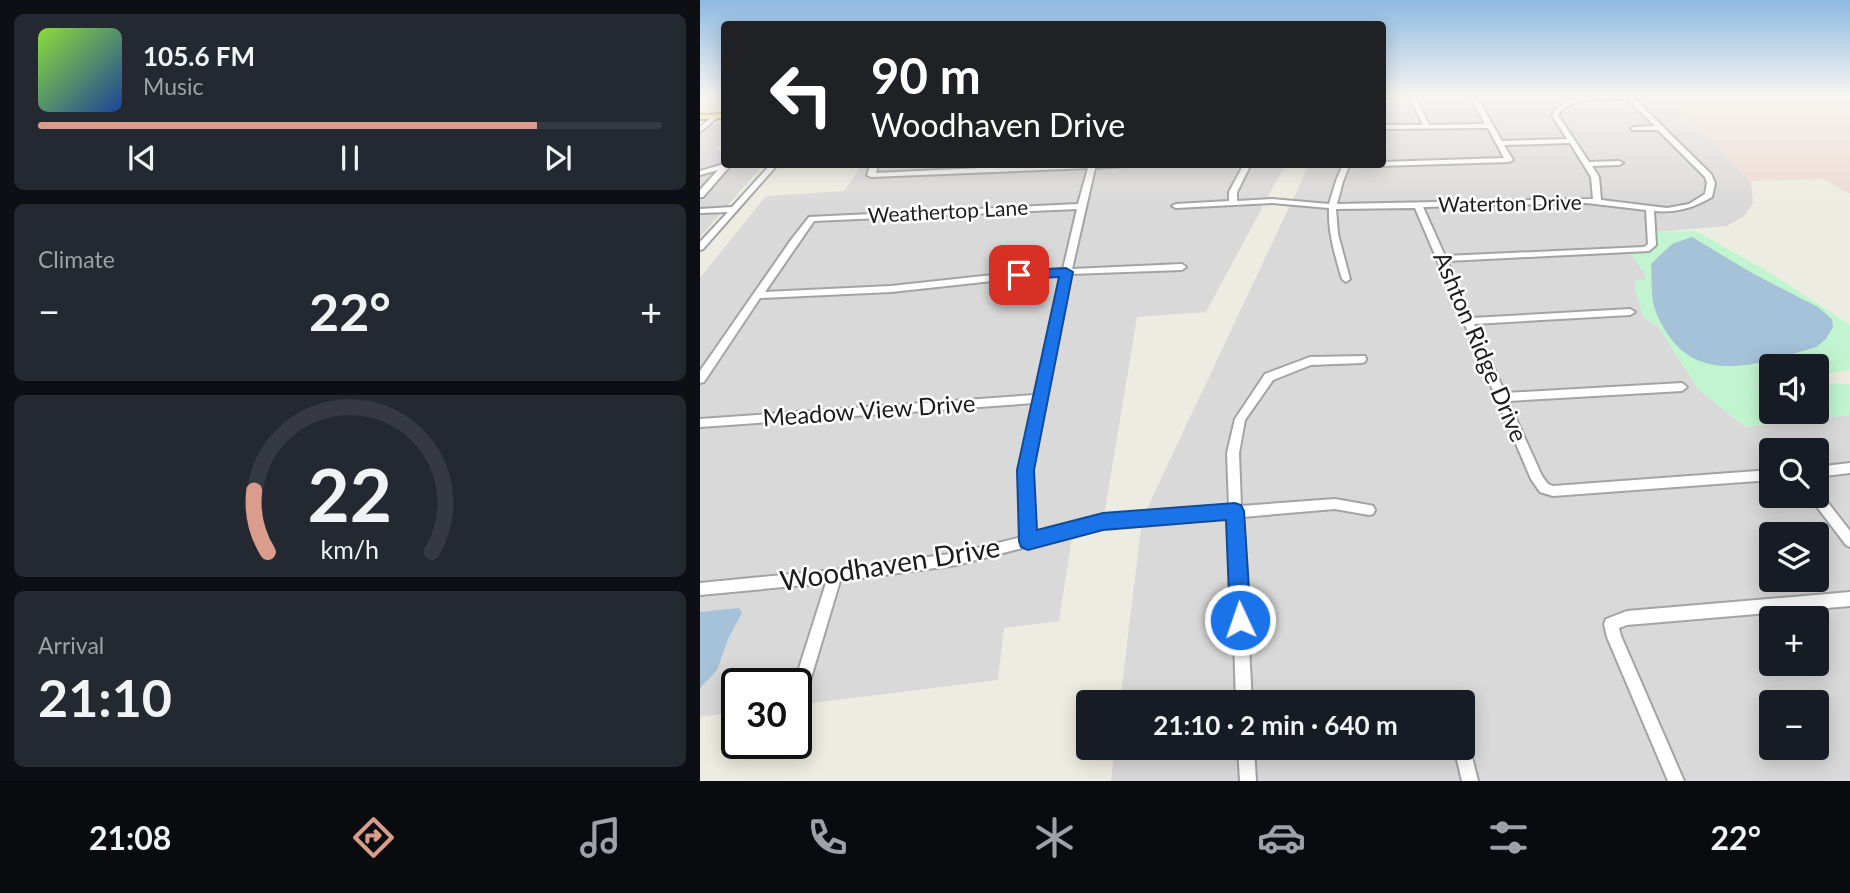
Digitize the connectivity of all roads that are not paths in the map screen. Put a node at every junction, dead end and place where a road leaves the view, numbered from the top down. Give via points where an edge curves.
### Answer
1 (1494, 132) edge
2 (1565, 132) edge
3 (1666, 132) edge
4 (1570, 141) junction
5 (1499, 142) junction
6 (1619, 163) dead end
7 (1386, 164) edge
8 (1587, 164) junction
9 (721, 167) edge
10 (724, 168) edge
11 (771, 168) edge
12 (874, 168) edge
13 (1003, 168) edge
14 (1092, 168) edge
15 (1246, 168) edge
16 (1345, 168) edge
17 (700, 173) edge
18 (700, 195) edge
19 (1597, 202) junction
20 (1233, 203) junction
21 (1176, 205) dead end
22 (1418, 205) junction
23 (1083, 206) junction
24 (1332, 206) junction
25 (732, 209) junction
26 (1650, 209) junction
27 (700, 211) edge
28 (700, 247) edge
29 (1443, 259) junction
30 (1182, 267) dead end
31 (1066, 272) junction
32 (1346, 279) dead end
33 (757, 295) junction
34 (1630, 313) dead end
35 (1469, 321) junction
36 (1362, 359) dead end
37 (701, 372) edge
38 (1682, 387) dead end
39 (1502, 397) junction
40 (1039, 399) junction
41 (700, 423) edge
42 (1850, 468) edge
43 (1829, 470) edge
44 (1759, 476) edge
45 (1825, 508) edge
46 (1369, 510) dead end
47 (1235, 511) junction
48 (1028, 541) junction
49 (1850, 541) edge
50 (835, 576) junction
51 (700, 589) edge
52 (1850, 599) edge
53 (806, 668) edge
54 (1243, 690) edge
55 (1247, 760) edge
56 (1465, 760) edge
57 (1248, 781) edge
58 (1470, 781) edge
59 (1676, 781) edge

1 - 5 street
2 - 4 street
3 - 26 street, Waterton Drive via 1708,176 1711,190 1691,206
4 - 5 street
4 - 8 street
5 - 7 street via 1509,160
6 - 8 street
8 - 19 street via 1595,177
9 - 17 street
10 - 18 street
11 - 25 street
12 - 13 street via 871,175
14 - 23 street
15 - 20 street via 1233,192
16 - 24 street
19 - 22 street, Waterton Drive
19 - 26 street, Waterton Drive
20 - 21 street, Waterton Drive
20 - 24 street, Waterton Drive
22 - 24 street, Waterton Drive
22 - 29 street, Ashton Ridge Drive
23 - 31 street
23 - 33 street, Weathertop Lane via 813,219
24 - 32 street via 1331,227
25 - 27 street
25 - 28 street
26 - 29 street via 1652,246 1646,249
29 - 35 street, Ashton Ridge Drive
30 - 31 street
31 - 33 street via 891,289
31 - 40 street
33 - 37 street
34 - 35 street
35 - 39 street, Ashton Ridge Drive
36 - 47 street via 1310,361 1269,377 1240,419 1233,453
38 - 39 street
39 - 44 street, Ashton Ridge Drive via 1537,479 1553,491
40 - 41 street, Meadow View Drive
40 - 48 street via 1026,470
42 - 43 street
45 - 49 street
46 - 47 street, Woodhaven Drive via 1335,503
47 - 48 street, Woodhaven Drive via 1103,522
47 - 54 street
48 - 50 street, Woodhaven Drive via 957,559
50 - 51 street, Woodhaven Drive
50 - 53 street
52 - 59 street via 1627,618 1611,624
55 - 57 street
56 - 58 street

